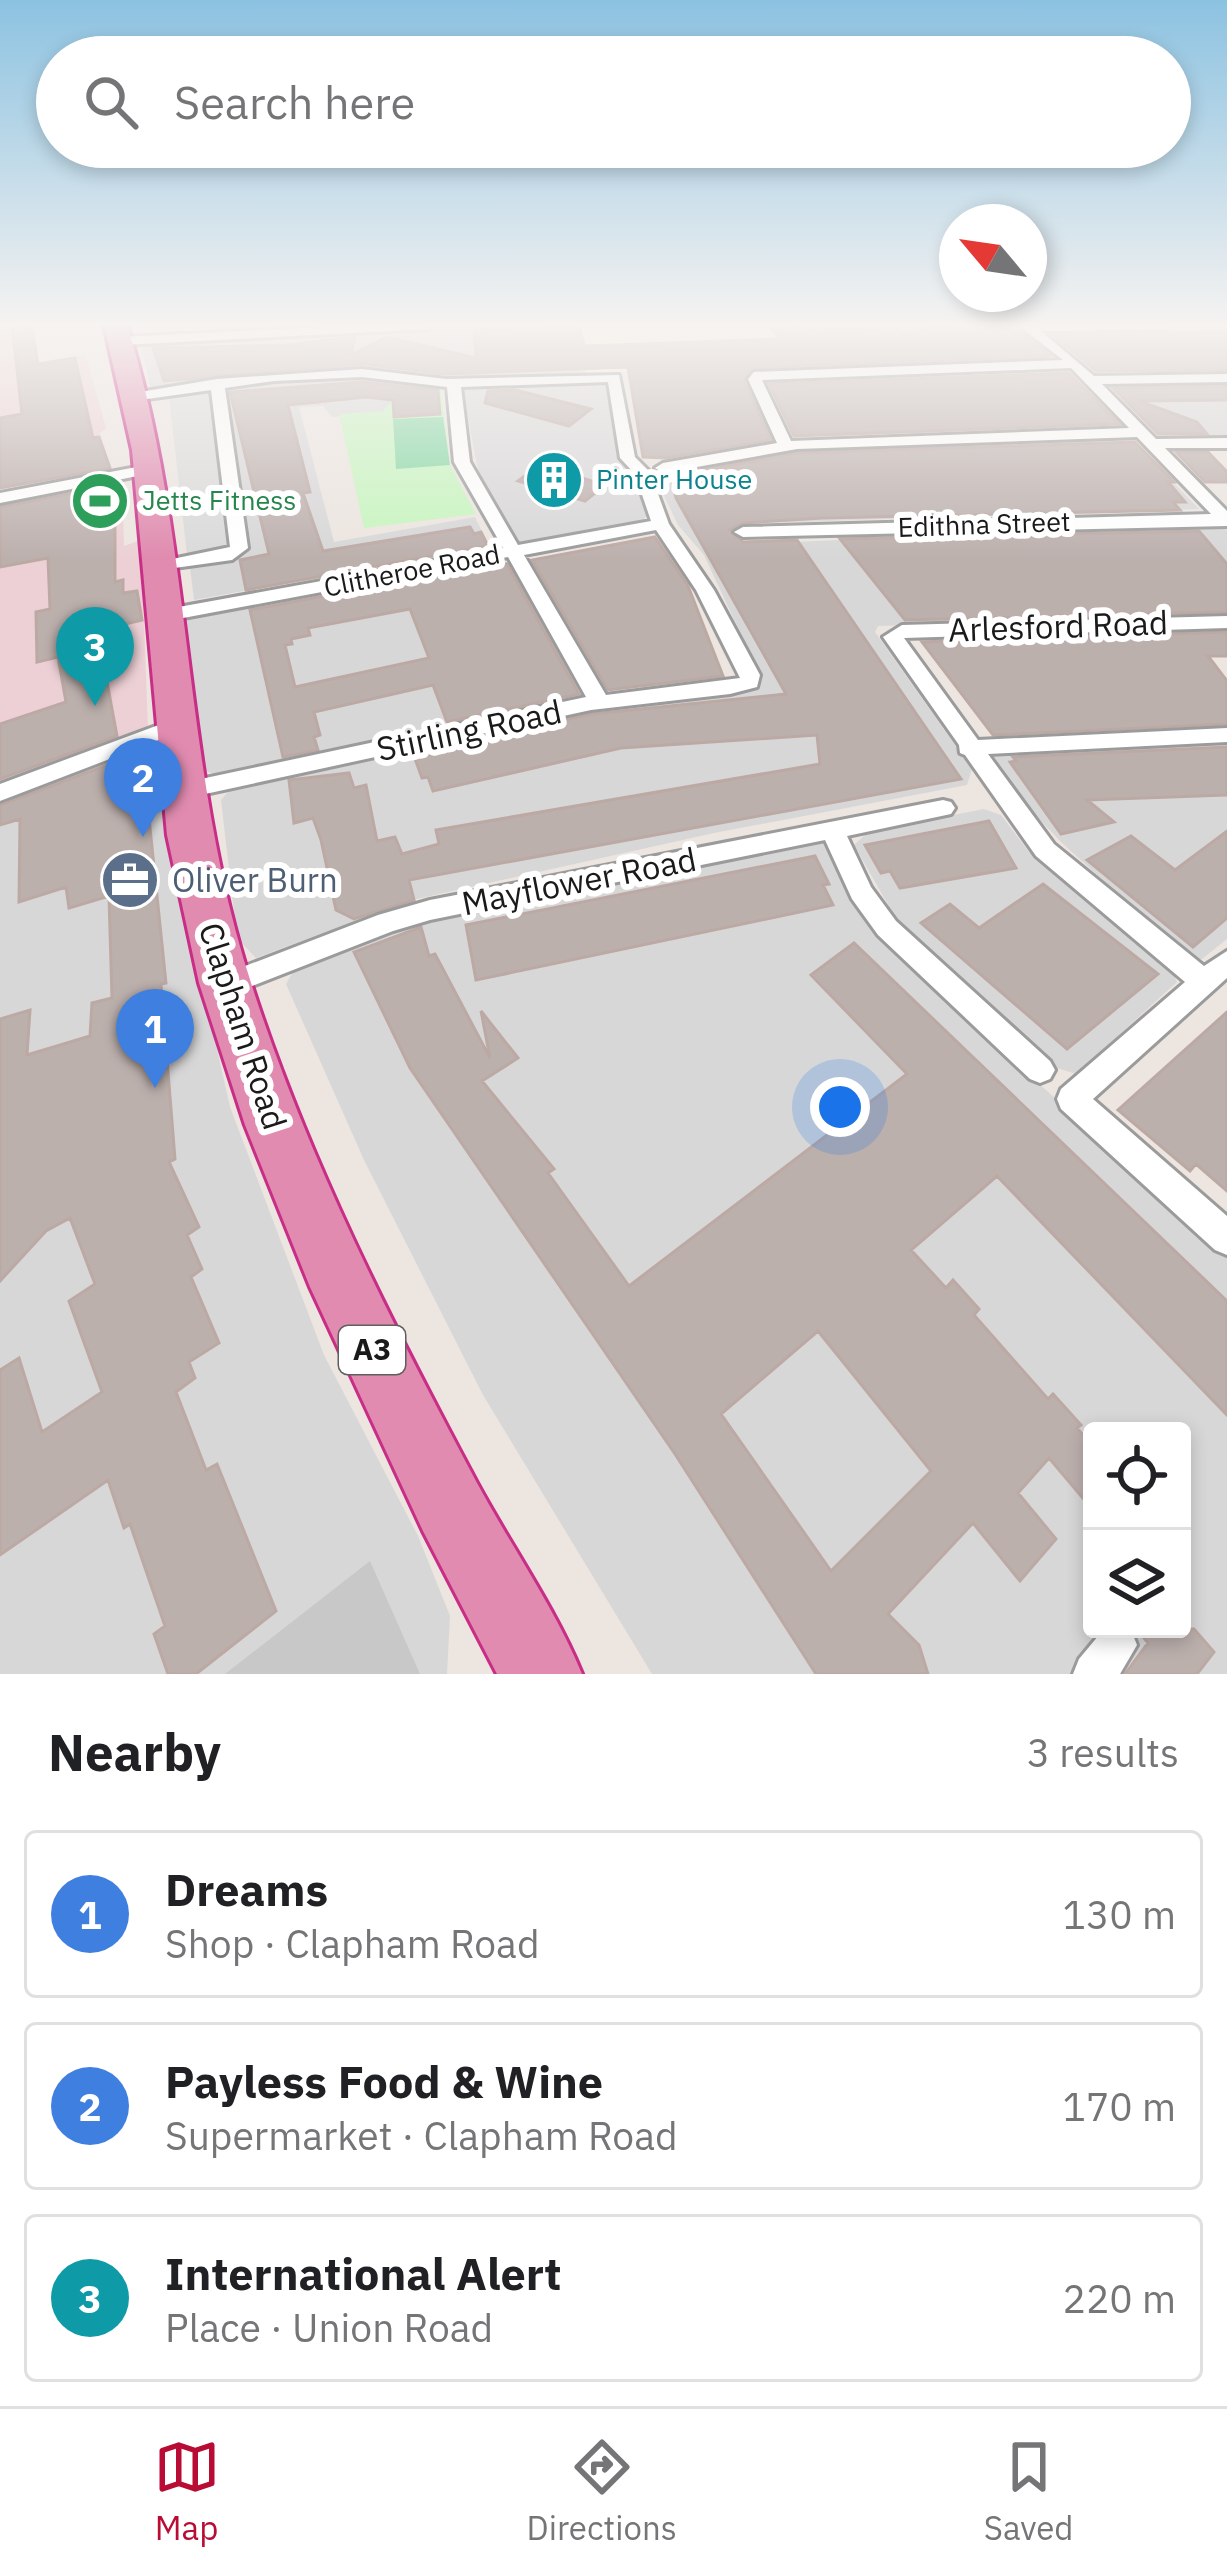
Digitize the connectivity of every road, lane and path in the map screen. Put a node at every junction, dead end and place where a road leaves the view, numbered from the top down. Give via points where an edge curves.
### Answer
1 (134, 403) edge
2 (220, 403) edge
3 (456, 403) edge
4 (618, 403) edge
5 (766, 403) edge
6 (1114, 403) edge
7 (1149, 438) junction
8 (1227, 443) edge
9 (785, 446) junction
10 (664, 468) dead end
11 (147, 470) junction
12 (0, 497) edge
13 (1226, 520) edge
14 (662, 524) junction
15 (743, 532) dead end
16 (514, 552) junction
17 (159, 567) junction
18 (162, 616) junction
19 (1227, 622) edge
20 (599, 701) junction
21 (172, 727) junction
22 (1227, 735) edge
23 (968, 748) junction
24 (182, 791) junction
25 (0, 794) edge
26 (943, 808) dead end
27 (832, 828) junction
28 (1227, 962) edge
29 (1204, 982) junction
30 (224, 986) junction
31 (1040, 1070) dead end
32 (1227, 1238) edge
33 (542, 1674) edge

1 - 11 highway, Clapham Road / A3
2 - 17 street via 239,548
3 - 16 street via 462,462
4 - 14 street via 628,458 642,472
5 - 9 street
6 - 7 street
7 - 8 street
7 - 9 street
7 - 13 street
9 - 10 street
11 - 12 street
11 - 17 highway, Clapham Road / A3
13 - 15 street, Edithna Street
14 - 16 street, Clitheroe Road
14 - 20 street, Stirling Road via 750,682
16 - 18 street, Clitheroe Road
16 - 20 street
17 - 18 highway, Clapham Road / A3
18 - 21 highway, Clapham Road / A3
19 - 23 street, Arlesford Road via 902,631 893,637
20 - 24 street, Stirling Road
21 - 24 highway, Clapham Road / A3
21 - 25 street
22 - 23 street
23 - 29 street via 1045,850
24 - 30 highway, Clapham Road / A3
26 - 27 street, Mayflower Road
27 - 30 street, Mayflower Road via 430,910
27 - 31 street via 887,928
28 - 29 street
29 - 32 street via 1072,1100
30 - 33 highway, Clapham Road / A3 via 318,1238

